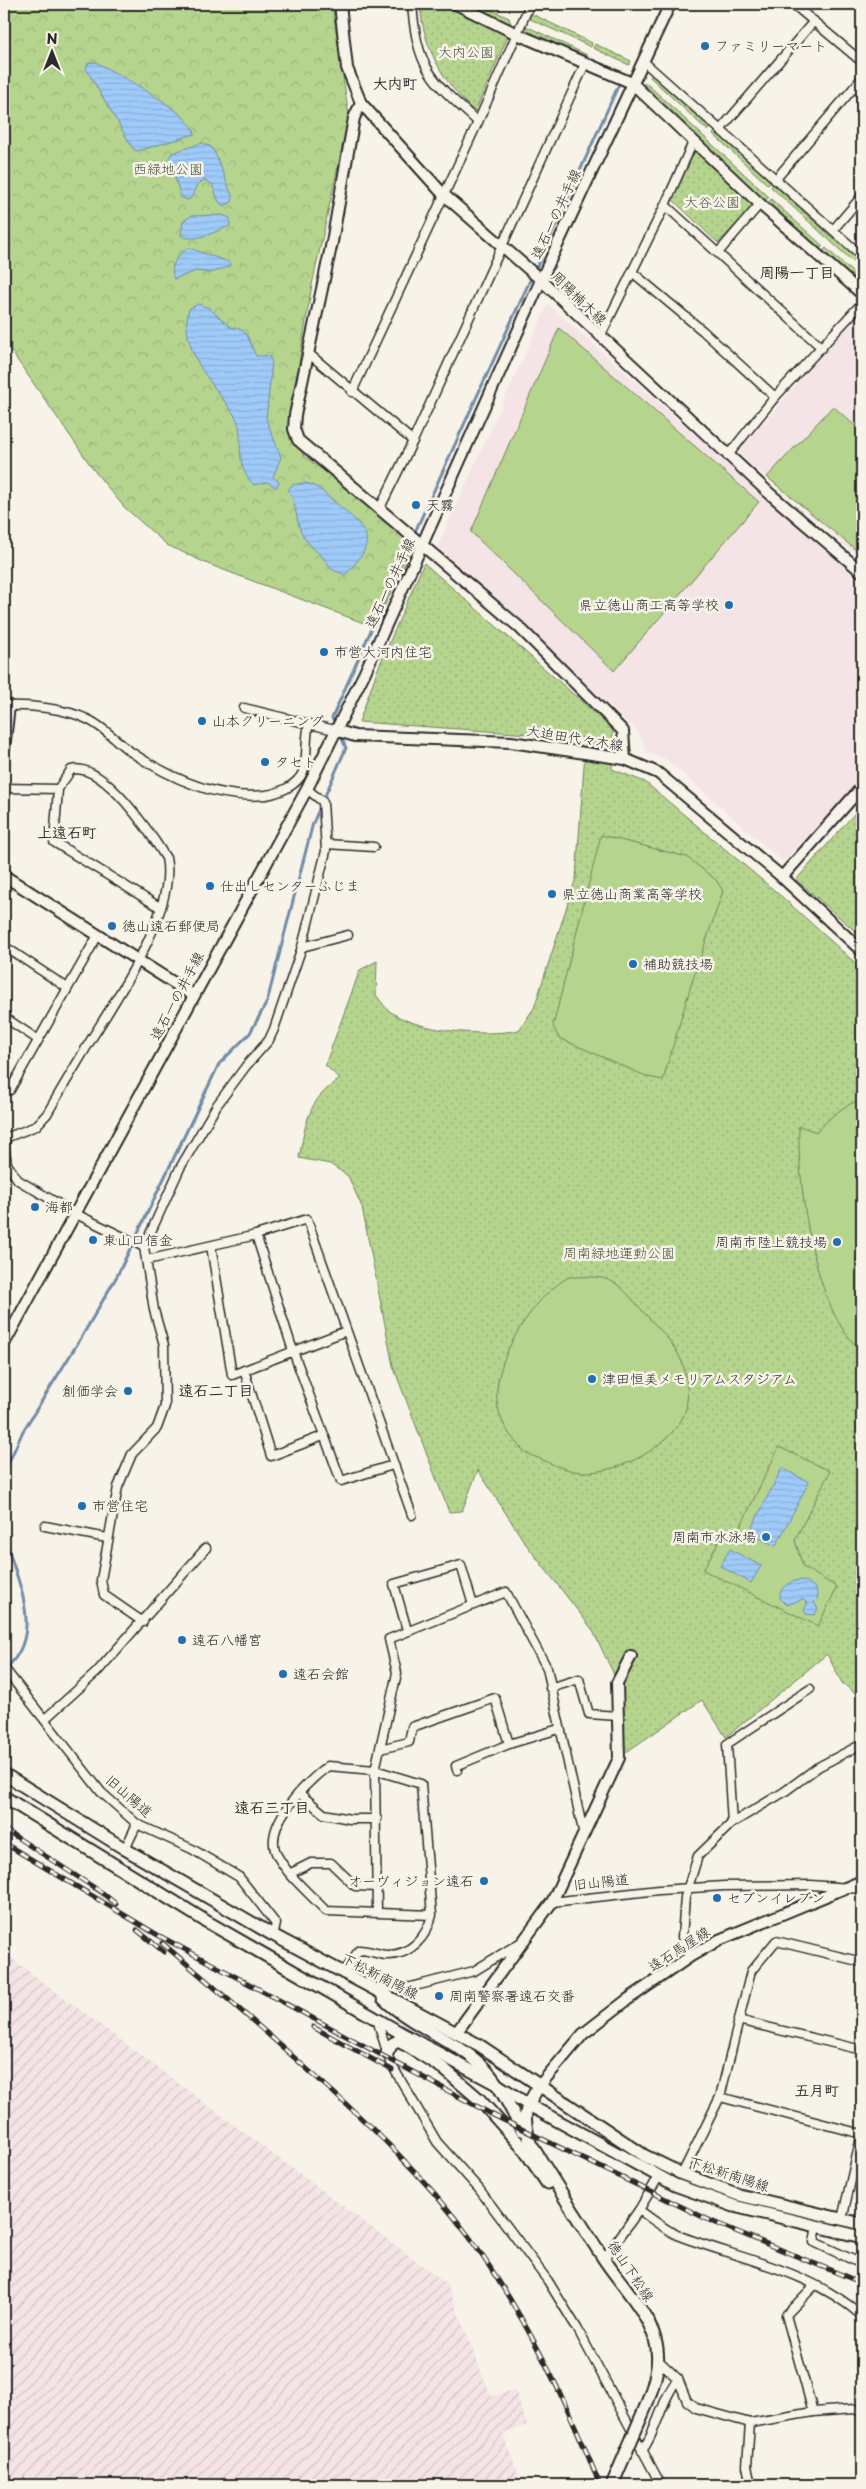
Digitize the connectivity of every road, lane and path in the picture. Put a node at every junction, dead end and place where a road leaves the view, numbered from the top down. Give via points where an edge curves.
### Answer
1 (340, 4) edge
2 (412, 4) edge
3 (456, 4) edge
4 (530, 4) edge
5 (670, 4) edge
6 (793, 4) edge
7 (814, 21) junction
8 (517, 34) junction
9 (643, 61) junction
10 (862, 62) edge
11 (585, 64) junction
12 (862, 78) edge
13 (632, 83) junction
14 (361, 103) junction
15 (478, 122) junction
16 (720, 130) junction
17 (693, 142) junction
18 (775, 180) junction
19 (443, 194) junction
20 (862, 196) edge
21 (760, 204) junction
22 (665, 206) junction
23 (833, 230) junction
24 (502, 245) junction
25 (718, 253) junction
26 (862, 256) edge
27 (632, 272) junction
28 (540, 279) junction
29 (862, 294) edge
30 (862, 303) edge
31 (600, 337) junction
32 (822, 348) junction
33 (308, 353) junction
34 (352, 392) junction
35 (775, 397) junction
36 (413, 442) junction
37 (729, 454) junction
38 (378, 510) junction
39 (422, 546) junction
40 (862, 572) edge
41 (6, 706) edge
42 (244, 708) dead end
43 (309, 724) junction
44 (335, 730) junction
45 (4, 749) edge
46 (625, 759) junction
47 (862, 787) edge
48 (4, 788) edge
49 (58, 789) junction
50 (306, 789) junction
51 (326, 844) junction
52 (374, 847) dead end
53 (4, 872) edge
54 (782, 877) junction
55 (161, 908) junction
56 (98, 935) junction
57 (348, 935) dead end
58 (4, 946) edge
59 (302, 947) junction
60 (862, 951) edge
61 (136, 961) junction
62 (66, 988) junction
63 (192, 995) junction
64 (4, 1017) edge
65 (37, 1039) junction
66 (4, 1092) edge
67 (74, 1213) junction
68 (256, 1235) junction
69 (211, 1246) junction
70 (144, 1247) junction
71 (147, 1260) junction
72 (346, 1331) junction
73 (4, 1344) edge
74 (293, 1351) junction
75 (244, 1370) junction
76 (323, 1436) junction
77 (393, 1465) junction
78 (412, 1515) dead end
79 (45, 1526) dead end
80 (107, 1538) junction
81 (206, 1548) dead end
82 (473, 1605) junction
83 (143, 1622) junction
84 (407, 1630) junction
85 (631, 1656) dead end
86 (4, 1668) edge
87 (550, 1688) junction
88 (810, 1689) dead end
89 (618, 1716) junction
90 (45, 1719) junction
91 (559, 1729) junction
92 (509, 1744) junction
93 (862, 1744) edge
94 (380, 1749) junction
95 (375, 1770) junction
96 (457, 1770) dead end
97 (4, 1774) edge
98 (299, 1793) junction
99 (4, 1797) edge
100 (376, 1819) junction
101 (732, 1823) junction
102 (137, 1824) junction
103 (583, 1831) junction
104 (124, 1849) junction
105 (291, 1873) junction
106 (862, 1881) edge
107 (846, 1886) junction
108 (377, 1887) junction
109 (687, 1888) junction
110 (862, 1889) edge
111 (552, 1902) junction
112 (377, 1912) junction
113 (432, 1915) junction
114 (272, 1935) junction
115 (523, 1940) junction
116 (691, 1956) junction
117 (862, 1962) edge
118 (342, 1974) junction
119 (373, 1988) junction
120 (376, 2019) junction
121 (738, 2020) junction
122 (456, 2033) junction
123 (401, 2034) junction
124 (408, 2046) junction
125 (862, 2050) edge
126 (387, 2053) junction
127 (498, 2085) junction
128 (540, 2085) junction
129 (720, 2096) junction
130 (527, 2104) junction
131 (862, 2133) edge
132 (530, 2143) junction
133 (682, 2174) junction
134 (659, 2176) junction
135 (639, 2210) junction
136 (842, 2219) junction
137 (862, 2224) edge
138 (817, 2226) junction
139 (862, 2236) edge
140 (593, 2241) junction
141 (604, 2259) junction
142 (862, 2264) edge
143 (814, 2286) junction
144 (862, 2316) edge
145 (658, 2360) junction
146 (678, 2379) junction
147 (813, 2412) junction
148 (862, 2413) edge
149 (750, 2423) junction
150 (642, 2451) junction
151 (612, 2485) edge
152 (661, 2485) edge
153 (751, 2485) edge

1 - 14 street, 周陽楠木線 via 347,68
2 - 15 street via 414,36 421,59 439,87
3 - 8 street
4 - 8 street
5 - 9 street, 遠石一の井手線
6 - 7 street
7 - 10 street
7 - 16 street
8 - 11 street
8 - 15 street
9 - 13 street, 遠石一の井手線
9 - 16 street
11 - 13 street
11 - 24 street
12 - 18 street
13 - 17 street
13 - 28 street, 遠石一の井手線
14 - 19 street, 周陽楠木線
14 - 33 street via 354,118
15 - 19 street
16 - 18 street
17 - 21 street
17 - 22 street
18 - 23 street
19 - 24 street, 周陽楠木線
19 - 34 street
20 - 23 street
21 - 25 street
21 - 29 street
22 - 25 street
22 - 27 street
23 - 26 street
24 - 28 street, 周陽楠木線
24 - 36 street
25 - 32 street
27 - 31 street
27 - 35 street
28 - 31 street, 周陽楠木線
28 - 39 street, 遠石一の井手線
30 - 32 street
31 - 37 street, 周陽楠木線
32 - 35 street
33 - 34 street
33 - 38 street via 294,429 298,440
34 - 36 street
35 - 37 street
36 - 38 street
37 - 40 street, 周陽楠木線 via 769,493
38 - 39 street
39 - 44 street, 遠石一の井手線
39 - 46 street via 518,627 624,731
41 - 43 street via 77,715 131,752 176,777 200,788 248,797 279,793 296,781 303,772
41 - 45 street
42 - 43 street
43 - 44 street
44 - 46 street, 大迫田代々木線 via 355,736 511,742
44 - 50 street, 遠石一の井手線
46 - 54 street, 大迫田代々木線 via 658,773
47 - 54 street
48 - 49 street
49 - 55 street via 54,842
49 - 55 street via 71,770 78,768 116,791 129,804 166,858 167,886
50 - 51 street via 323,802
50 - 63 street, 遠石一の井手線
51 - 52 street
51 - 59 street
53 - 56 street via 6,877
54 - 60 street, 大迫田代々木線
55 - 61 street
56 - 61 street
56 - 62 street
57 - 59 street
58 - 62 street
59 - 70 street via 269,1040 217,1105 180,1168
61 - 63 street
61 - 67 street via 111,1009 47,1114 36,1126 8,1137 4,1143 7,1164 18,1180
62 - 65 street
63 - 67 street, 遠石一の井手線
64 - 65 street
65 - 66 street via 10,1090
67 - 70 street
67 - 73 street, 遠石一の井手線
68 - 69 street
68 - 72 street via 307,1219
68 - 74 street
69 - 71 street
69 - 75 street via 232,1375
70 - 71 street
71 - 80 street via 154,1310 164,1345 165,1406 157,1428 132,1454 118,1487
72 - 74 street
72 - 77 street
74 - 75 street
74 - 76 street
75 - 76 street via 272,1456
76 - 77 street via 342,1481
77 - 78 street
79 - 80 street
80 - 83 street via 101,1580 104,1595
81 - 83 street
82 - 84 street
82 - 84 street via 461,1565 394,1584
82 - 87 street via 506,1592 547,1668
83 - 90 street via 97,1672
84 - 94 street via 388,1639 397,1673
85 - 89 street via 617,1683
86 - 90 street, 旧山陽道
87 - 89 street via 579,1679 589,1714
87 - 91 street
88 - 101 street via 727,1744
89 - 103 street via 619,1758
90 - 102 street, 旧山陽道 via 101,1792
91 - 92 street
91 - 103 street
92 - 94 street via 495,1698 412,1726 409,1742
92 - 96 street via 456,1766
93 - 101 street via 818,1767
94 - 95 street
95 - 98 street via 328,1766
95 - 100 street
95 - 113 street via 421,1784
97 - 104 main road, 下松新南陽線
98 - 100 street via 324,1814
98 - 105 street via 273,1833 277,1856
99 - 120 main road, 下松新南陽線 via 204,1920
100 - 108 street
101 - 109 street via 698,1856
102 - 104 street
102 - 114 street, 旧山陽道 via 200,1853 240,1878 276,1924
103 - 111 street
104 - 114 main road, 下松新南陽線
105 - 108 street via 311,1864 331,1863 355,1886
105 - 112 street via 326,1911
106 - 107 street, 遠石馬屋線
107 - 109 street, 旧山陽道
107 - 110 street, 旧山陽道
107 - 116 street, 遠石馬屋線 via 719,1940
108 - 112 street
109 - 111 street, 旧山陽道
109 - 116 street via 682,1937
111 - 115 street
112 - 113 street
113 - 118 street via 429,1929 419,1942 404,1952 386,1955 359,1950
114 - 118 main road, 下松新南陽線
115 - 119 street via 474,1971 411,1987
115 - 122 street
116 - 128 street, 遠石馬屋線 via 583,2034
117 - 121 street via 776,1941 751,1971
118 - 119 main road, 下松新南陽線
119 - 122 main road, 下松新南陽線
119 - 127 main road via 400,2014 481,2066
120 - 123 main road, 下松新南陽線
120 - 126 street
121 - 125 street
121 - 129 street
122 - 128 main road, 下松新南陽線
123 - 124 main road
123 - 127 main road, 下松新南陽線
124 - 126 main road via 398,2041
124 - 140 main road via 444,2069 479,2099 523,2148 574,2224
126 - 150 street via 437,2142 479,2189 548,2281 577,2328
127 - 130 main road, 下松新南陽線
127 - 132 main road
128 - 130 main road
128 - 133 main road, 下松新南陽線 via 645,2156
129 - 131 street
129 - 133 street
130 - 132 main road, 徳山下松線 via 524,2121
130 - 134 main road, 下松新南陽線
131 - 136 street
132 - 140 main road, 徳山下松線
133 - 136 main road, 下松新南陽線 via 748,2197
134 - 135 street
134 - 138 main road, 下松新南陽線 via 734,2206
135 - 141 street
135 - 143 street via 676,2234 772,2266
136 - 137 main road, 下松新南陽線
138 - 139 main road, 下松新南陽線
138 - 142 street via 814,2242
140 - 141 main road, 徳山下松線
141 - 145 main road, 徳山下松線 via 655,2338
143 - 144 street via 844,2299
143 - 147 street via 786,2315
145 - 146 street
145 - 151 main road, 徳山下松線, bridge via 646,2406
146 - 149 street via 687,2401 696,2408
146 - 150 street via 670,2388 651,2438
147 - 148 street via 855,2408
147 - 149 street
149 - 153 street via 747,2466
150 - 152 street

